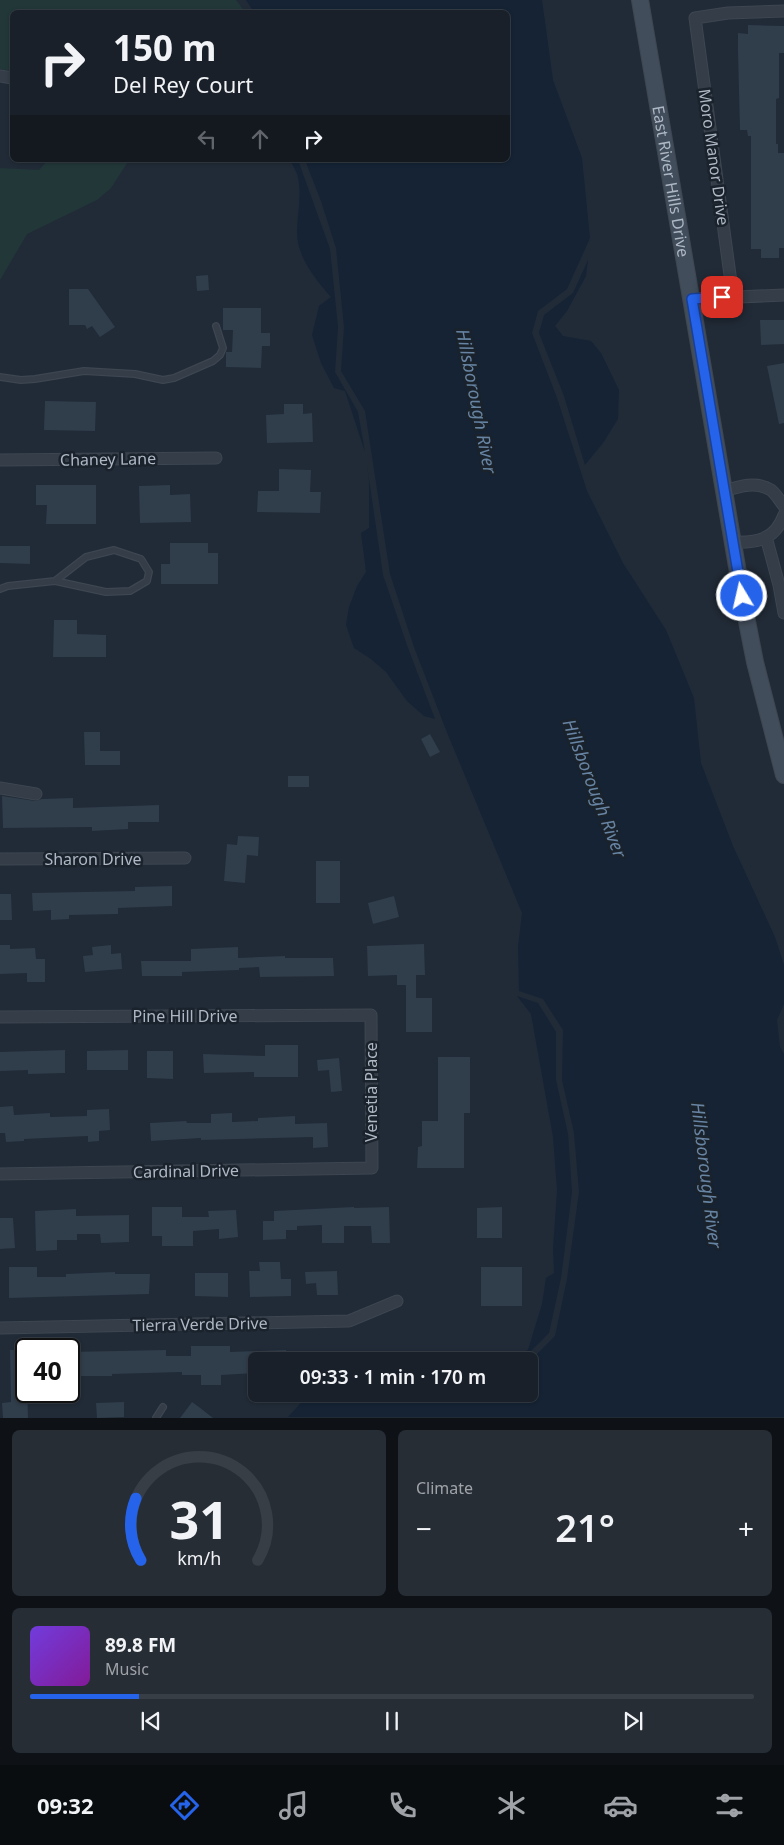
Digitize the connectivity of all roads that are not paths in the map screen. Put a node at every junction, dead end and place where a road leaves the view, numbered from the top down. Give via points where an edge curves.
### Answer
1 (640, 0) edge
2 (784, 11) edge
3 (784, 294) edge
4 (733, 297) junction
5 (692, 299) junction
6 (216, 326) dead end
7 (0, 377) edge
8 (216, 458) dead end
9 (0, 460) edge
10 (724, 491) junction
11 (784, 506) edge
12 (784, 515) edge
13 (766, 537) junction
14 (733, 542) junction
15 (55, 581) junction
16 (0, 589) edge
17 (784, 613) edge
18 (778, 739) edge
19 (783, 767) edge
20 (0, 788) edge
21 (36, 794) dead end
22 (185, 858) dead end
23 (0, 859) edge
24 (371, 1015) joint
25 (0, 1018) edge
26 (372, 1168) joint
27 (0, 1174) edge
28 (397, 1301) dead end
29 (0, 1328) edge
30 (163, 1407) dead end
31 (156, 1418) edge

1 - 5 street, East River Hills Drive
2 - 4 street, Moro Manor Drive via 695,18
3 - 4 street
4 - 5 street
5 - 10 street, East River Hills Drive
6 - 7 lane via 223,348 220,355 174,378 164,380 135,374 84,371 28,379
8 - 9 street, Chaney Lane
10 - 11 street via 744,484 758,486 772,491
10 - 14 street, East River Hills Drive
12 - 13 street via 780,527
13 - 14 street via 752,543
13 - 17 street
14 - 18 street, East River Hills Drive via 755,662
15 - 15 lane via 86,557 114,550 141,558 149,572 147,581 130,591 106,592
15 - 16 lane
18 - 19 street, East River Hills Drive
20 - 21 street
22 - 23 street, Sharon Drive
24 - 25 street, Pine Hill Drive
24 - 26 street, Venetia Place
26 - 27 street, Cardinal Drive
28 - 29 street, Tierra Verde Drive via 349,1321
30 - 31 lane

